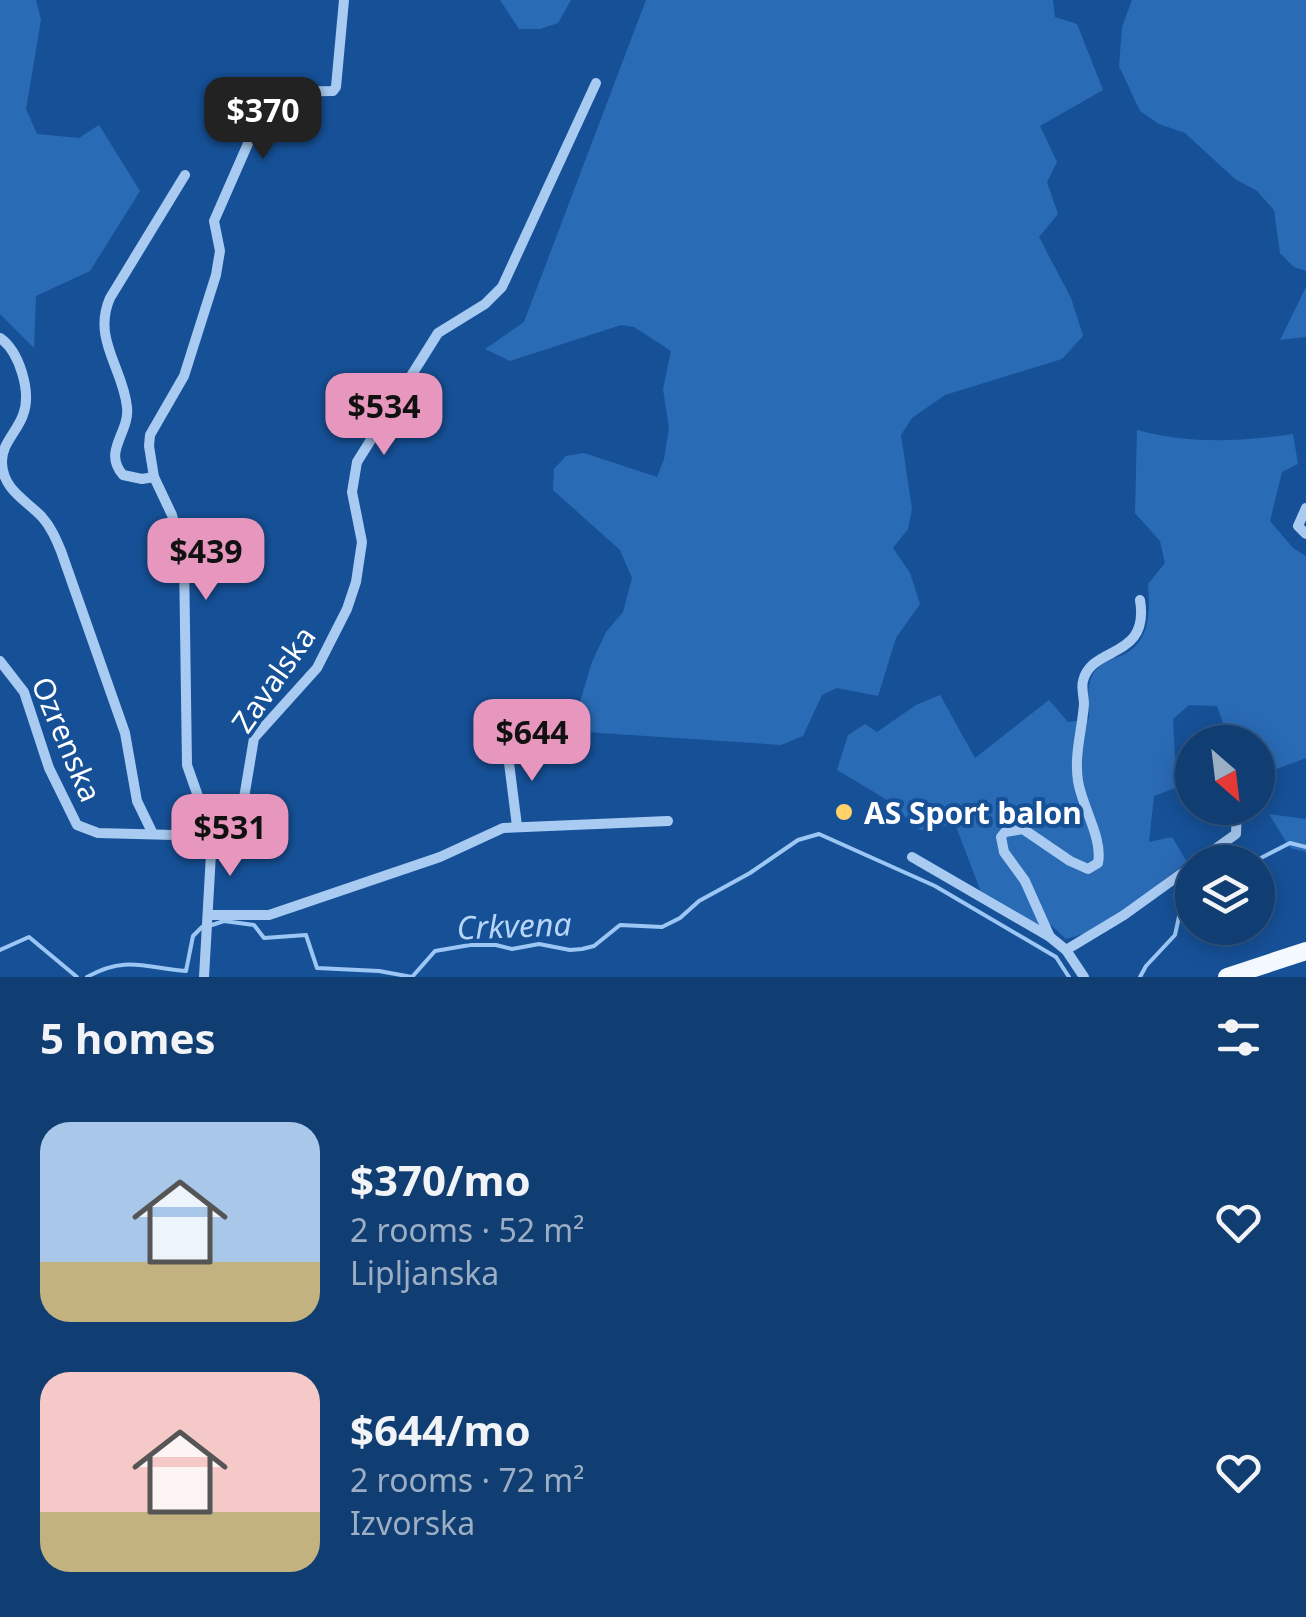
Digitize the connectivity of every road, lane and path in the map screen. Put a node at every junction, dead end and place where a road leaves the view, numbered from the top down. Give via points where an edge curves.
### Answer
1 (344, 0) edge
2 (596, 82) dead end
3 (186, 175) dead end
4 (0, 338) edge
5 (154, 477) junction
6 (1306, 508) edge
7 (1306, 534) edge
8 (1140, 600) dead end
9 (0, 662) edge
10 (507, 747) dead end
11 (668, 820) dead end
12 (1236, 825) edge
13 (516, 826) junction
14 (153, 834) junction
15 (212, 836) junction
16 (1221, 845) edge
17 (912, 857) dead end
18 (1175, 878) edge
19 (208, 918) junction
20 (1050, 937) junction
21 (1066, 950) junction
22 (1306, 952) edge
23 (204, 977) edge
24 (1084, 977) edge
25 (1227, 977) edge

1 - 5 street via 336,87 257,97 250,139 214,222 216,275 184,376 150,435
2 - 15 street, Zavalska via 502,288 438,333 358,462 351,483 362,542 347,609 318,668 254,738 244,798
3 - 5 street via 110,298 104,320 127,406 116,464 123,475
4 - 14 street via 19,358 25,401 4,447 2,470 61,551 125,733 137,801
5 - 15 street via 184,558 187,764
6 - 7 street via 1298,526
8 - 20 street via 1143,618 1126,646 1091,665 1083,681 1078,780 1098,863 1088,869 1070,861 1023,829 1000,837
9 - 14 street, Ozrenska via 24,692 72,819 98,833
10 - 13 street
11 - 13 street
12 - 16 street via 1236,834
13 - 19 street via 269,915
14 - 15 street, Ozrenska
15 - 19 street
17 - 20 street
18 - 21 street
19 - 23 street
20 - 21 street
21 - 24 street
22 - 25 main road

